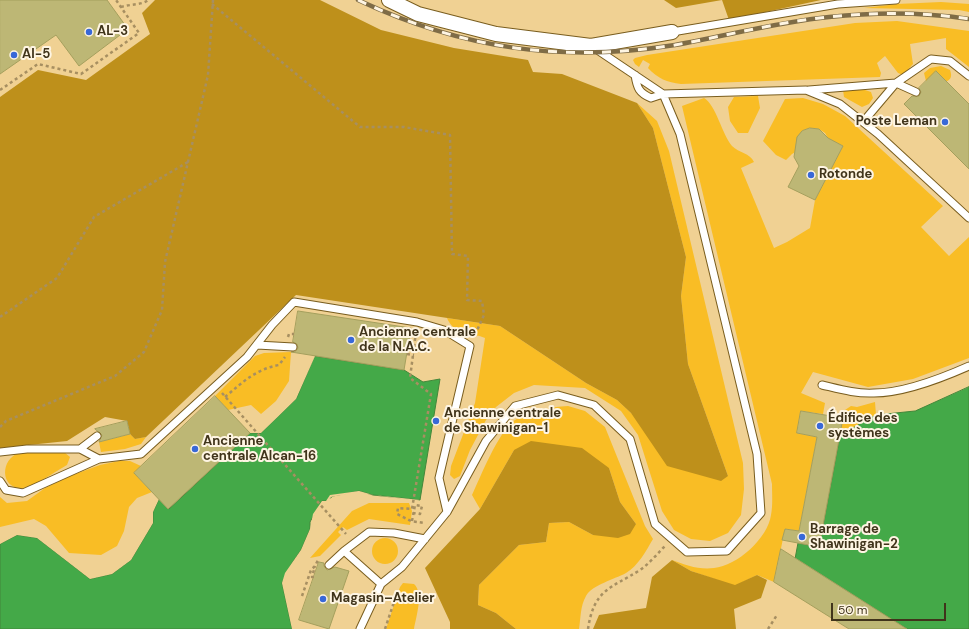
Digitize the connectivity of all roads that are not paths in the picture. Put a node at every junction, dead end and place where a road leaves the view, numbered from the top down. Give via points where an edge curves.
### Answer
1 (389, 0) edge
2 (896, 0) edge
3 (841, 2) edge
4 (672, 32) joint
5 (591, 46) junction
6 (635, 75) junction
7 (969, 76) edge
8 (896, 83) junction
9 (806, 90) junction
10 (916, 92) dead end
11 (663, 94) junction
12 (863, 122) junction
13 (969, 218) edge
14 (257, 345) junction
15 (292, 346) dead end
16 (969, 366) edge
17 (822, 385) dead end
18 (96, 439) dead end
19 (80, 449) junction
20 (0, 452) edge
21 (99, 459) junction
22 (0, 481) edge
23 (447, 512) junction
24 (425, 539) junction
25 (344, 551) junction
26 (329, 565) dead end
27 (381, 584) junction
28 (360, 629) edge

1 - 5 street via 418,14 496,34
2 - 3 lane
3 - 4 lane
4 - 5 street
5 - 6 lane
6 - 11 lane
6 - 11 lane via 642,94 651,98
7 - 8 lane via 950,61 931,59
8 - 9 lane
8 - 10 lane
8 - 12 lane
9 - 11 lane
9 - 12 lane via 840,104
11 - 23 lane via 680,134 756,454 761,513 727,552 687,552 655,524 630,439 594,405 558,395 515,406 486,441
12 - 13 lane
14 - 15 lane
14 - 21 lane via 247,358 141,454
14 - 23 lane via 294,302 359,317 417,322 444,330 470,346 438,478
16 - 17 lane via 908,388 875,393 853,392
18 - 19 lane
19 - 20 lane
19 - 21 lane
21 - 22 lane via 23,493 6,490
23 - 24 lane
24 - 25 lane via 394,533 369,532
24 - 27 lane via 402,567
25 - 26 lane
25 - 27 lane
27 - 28 lane

